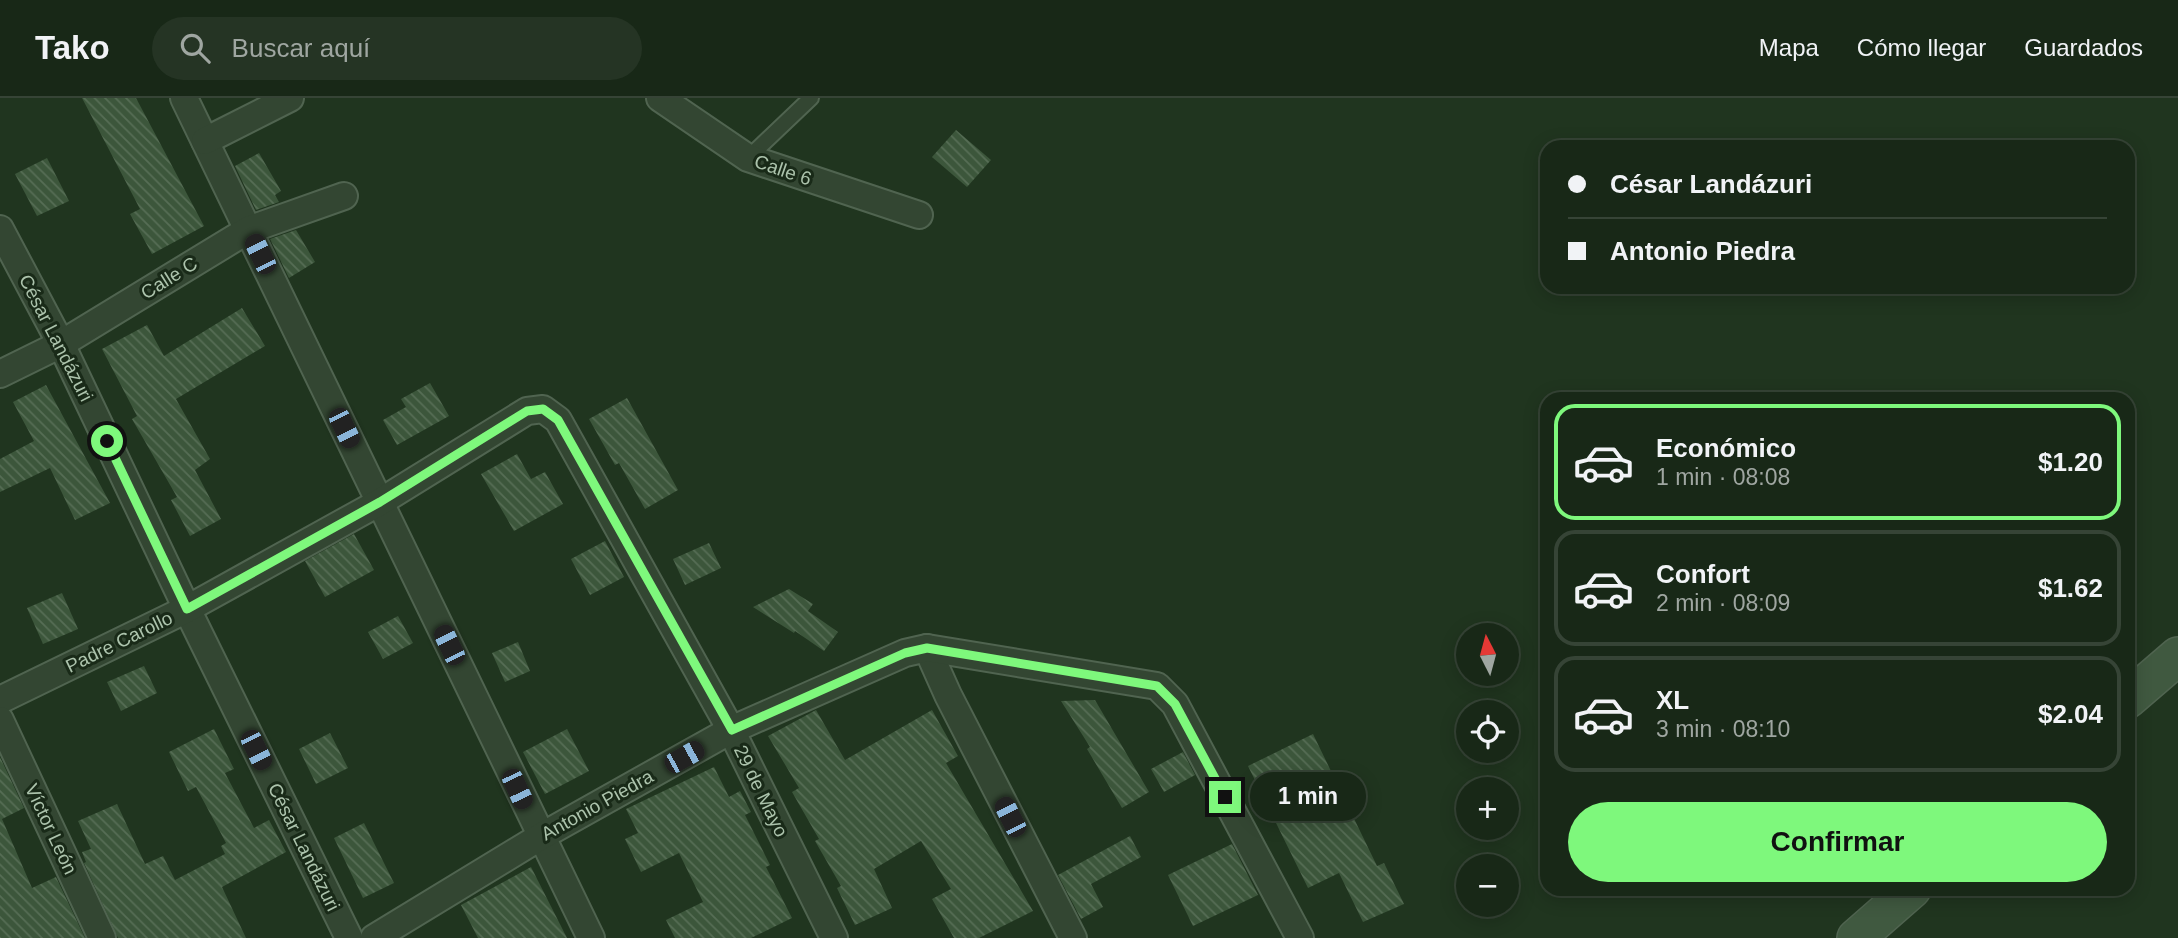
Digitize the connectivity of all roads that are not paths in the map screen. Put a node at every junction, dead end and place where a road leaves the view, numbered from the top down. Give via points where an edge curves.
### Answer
1 (184, 98) edge
2 (290, 98) edge
3 (660, 98) edge
4 (811, 98) edge
5 (205, 141) junction
6 (748, 158) junction
7 (344, 196) dead end
8 (919, 215) dead end
9 (0, 229) edge
10 (248, 230) junction
11 (61, 344) junction
12 (0, 374) edge
13 (527, 411) joint
14 (380, 502) junction
15 (187, 609) junction
16 (927, 648) junction
17 (2178, 656) edge
18 (2135, 693) edge
19 (0, 700) edge
20 (0, 720) edge
21 (732, 730) junction
22 (540, 837) junction
23 (1904, 896) edge
24 (102, 938) edge
25 (349, 938) edge
26 (374, 938) edge
27 (591, 938) edge
28 (834, 938) edge
29 (1073, 938) edge
30 (1300, 938) edge
31 (1856, 938) edge

1 - 5 street
2 - 5 street
3 - 6 street, Calle 6
4 - 6 lane
5 - 10 street
6 - 8 street, Calle 6
7 - 10 street, Calle C
9 - 11 street, César Landázuri
10 - 11 street, Calle C
10 - 14 street
11 - 12 street, Calle C
11 - 15 street, César Landázuri
13 - 14 street, Padre Carollo
13 - 21 street, 29 de Mayo via 543,409 558,420
14 - 15 street, Padre Carollo
14 - 22 street
15 - 19 street, Padre Carollo
15 - 25 street, César Landázuri
16 - 21 street, Antonio Piedra via 905,653
16 - 29 street
16 - 30 street, Antonio Piedra via 1157,686 1175,704
17 - 18 street
20 - 24 street, Víctor León
21 - 22 street, Antonio Piedra
21 - 28 street, 29 de Mayo
22 - 26 street, Antonio Piedra
22 - 27 street
23 - 31 street

